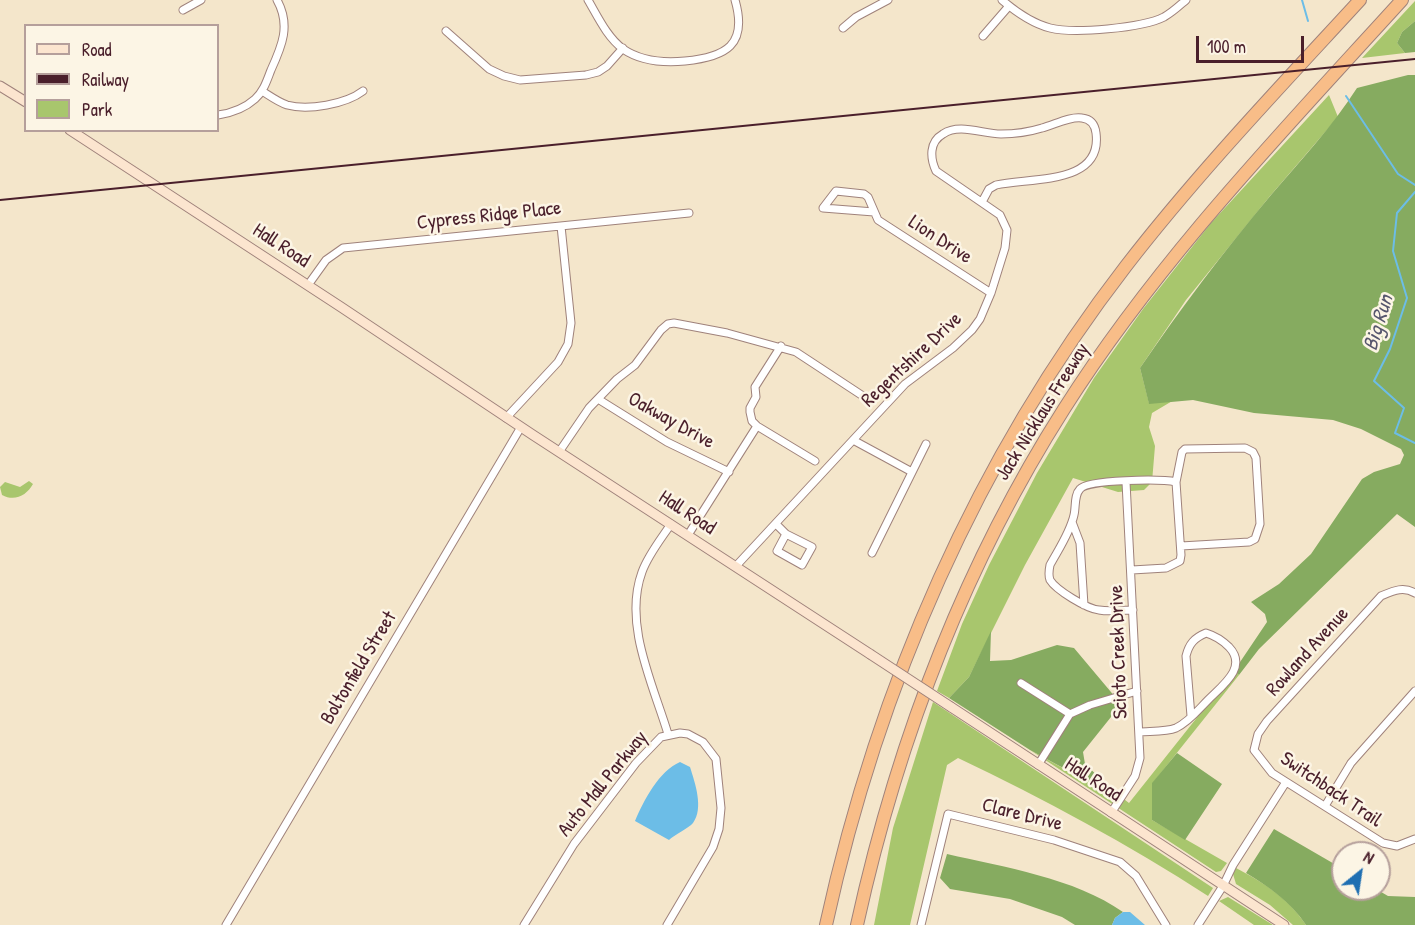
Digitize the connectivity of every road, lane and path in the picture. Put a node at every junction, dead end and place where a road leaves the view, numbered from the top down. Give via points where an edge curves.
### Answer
1 (201, 0) edge
2 (277, 0) edge
3 (588, 0) edge
4 (735, 0) edge
5 (888, 0) edge
6 (1002, 0) edge
7 (1186, 0) edge
8 (1360, 0) edge
9 (1402, 0) edge
10 (1010, 6) junction
11 (183, 10) dead end
12 (843, 28) dead end
13 (446, 31) dead end
14 (983, 36) dead end
15 (623, 48) junction
16 (0, 86) edge
17 (262, 91) junction
18 (363, 91) dead end
19 (24, 101) edge
20 (219, 115) edge
21 (73, 132) edge
22 (982, 202) junction
23 (874, 212) junction
24 (689, 213) dead end
25 (561, 226) junction
26 (308, 285) junction
27 (991, 293) junction
28 (781, 346) junction
29 (598, 399) junction
30 (869, 400) dead end
31 (506, 417) junction
32 (757, 426) junction
33 (521, 427) junction
34 (854, 440) junction
35 (926, 444) dead end
36 (559, 452) junction
37 (814, 461) dead end
38 (729, 472) junction
39 (912, 472) junction
40 (1126, 482) junction
41 (1176, 482) junction
42 (1072, 522) junction
43 (671, 524) junction
44 (776, 524) junction
45 (786, 534) junction
46 (688, 535) junction
47 (1181, 546) junction
48 (872, 553) dead end
49 (736, 566) junction
50 (1132, 570) junction
51 (1415, 593) edge
52 (1084, 605) junction
53 (1133, 610) junction
54 (1020, 683) dead end
55 (1137, 691) junction
56 (1415, 691) edge
57 (1070, 714) junction
58 (1191, 716) junction
59 (1139, 732) junction
60 (668, 734) junction
61 (1254, 750) joint
62 (1038, 765) junction
63 (1286, 782) junction
64 (1325, 806) junction
65 (1112, 813) junction
66 (1415, 838) edge
67 (1223, 886) junction
68 (858, 924) edge
69 (226, 925) edge
70 (524, 925) edge
71 (667, 925) edge
72 (826, 925) edge
73 (921, 925) edge
74 (1166, 925) edge
75 (1198, 925) edge
76 (1284, 925) edge

1 - 11 street
2 - 17 street via 285,18 285,36
3 - 15 street via 605,30
4 - 15 street via 739,27 733,44 721,54 669,62 645,60
5 - 12 street via 856,16
6 - 10 street
7 - 10 street via 1152,21 1082,30 1037,24
8 - 72 highway, Jack Nicklaus Freeway via 1152,233 1063,354 1000,457 942,572 891,696 854,808
9 - 68 highway, Jack Nicklaus Freeway via 1187,240 1106,347 1040,449 980,562 932,675 892,787
10 - 14 street
13 - 15 street via 489,69 520,80 598,72
16 - 19 main road
17 - 18 street via 288,105 302,106 341,102
17 - 20 street via 236,111
21 - 26 main road, Hall Road
22 - 22 street, Regentshire Drive via 996,185 1053,178 1080,169 1095,152 1095,127 1079,117 1018,133 954,130 941,135 932,151 936,171
22 - 27 street, Regentshire Drive via 1000,215 1007,230
23 - 23 street, Lion Drive via 864,194 836,191 823,208
23 - 27 street, Lion Drive via 878,220
24 - 25 street, Cypress Ridge Place
25 - 26 street, Cypress Ridge Place via 343,248 326,260
25 - 31 street via 571,323 568,344 558,362
26 - 31 main road, Hall Road
27 - 34 street, Regentshire Drive via 980,319 967,336 904,384
28 - 29 street via 682,323 668,324 635,365
28 - 30 street
28 - 32 street via 755,387 750,412
29 - 36 street
29 - 38 street, Oakway Drive via 667,442
31 - 33 main road, Hall Road
32 - 37 street
32 - 38 street
33 - 36 main road, Hall Road
33 - 69 street, Boltonfield Street
34 - 39 street
34 - 44 street, Regentshire Drive
35 - 39 street
36 - 43 main road, Hall Road
38 - 46 street
39 - 48 street
40 - 41 street
40 - 42 street via 1089,484 1078,490
40 - 50 street, Scioto Creek Drive
41 - 47 street
41 - 47 street via 1185,449 1245,448 1256,458 1260,524 1255,539
42 - 52 street via 1080,543
42 - 52 street via 1049,576 1058,588
43 - 46 main road, Hall Road
43 - 60 street, Auto Mall Parkway via 643,568 635,603 639,641
44 - 45 street
44 - 49 street, Regentshire Drive
45 - 45 street via 812,547 802,565 777,551
46 - 49 main road, Hall Road
47 - 50 street via 1180,561 1174,566
49 - 62 main road, Hall Road, bridge
50 - 53 street, Scioto Creek Drive
51 - 61 street, Rowland Avenue via 1399,589 1381,596 1268,721 1258,734
52 - 53 street via 1099,610
53 - 55 street, Scioto Creek Drive
54 - 57 street
55 - 57 street
55 - 59 street, Scioto Creek Drive
56 - 64 street via 1351,763
57 - 62 street
58 - 58 street via 1236,669 1236,654 1222,640 1206,633 1195,638 1186,656
58 - 59 street via 1174,729
59 - 65 street, Scioto Creek Drive via 1139,767
60 - 70 street, Auto Mall Parkway via 650,746 590,822
60 - 71 street via 688,734 710,749 718,766 721,808 713,847
61 - 63 street, Switchback Trail via 1272,773
62 - 65 main road, Hall Road
63 - 64 street, Switchback Trail
63 - 67 street
64 - 66 street, Switchback Trail via 1383,843 1397,846
65 - 67 main road, Hall Road
67 - 75 street
67 - 76 main road, Hall Road
73 - 74 street, Clare Drive via 948,814 1054,840 1120,862 1136,876

